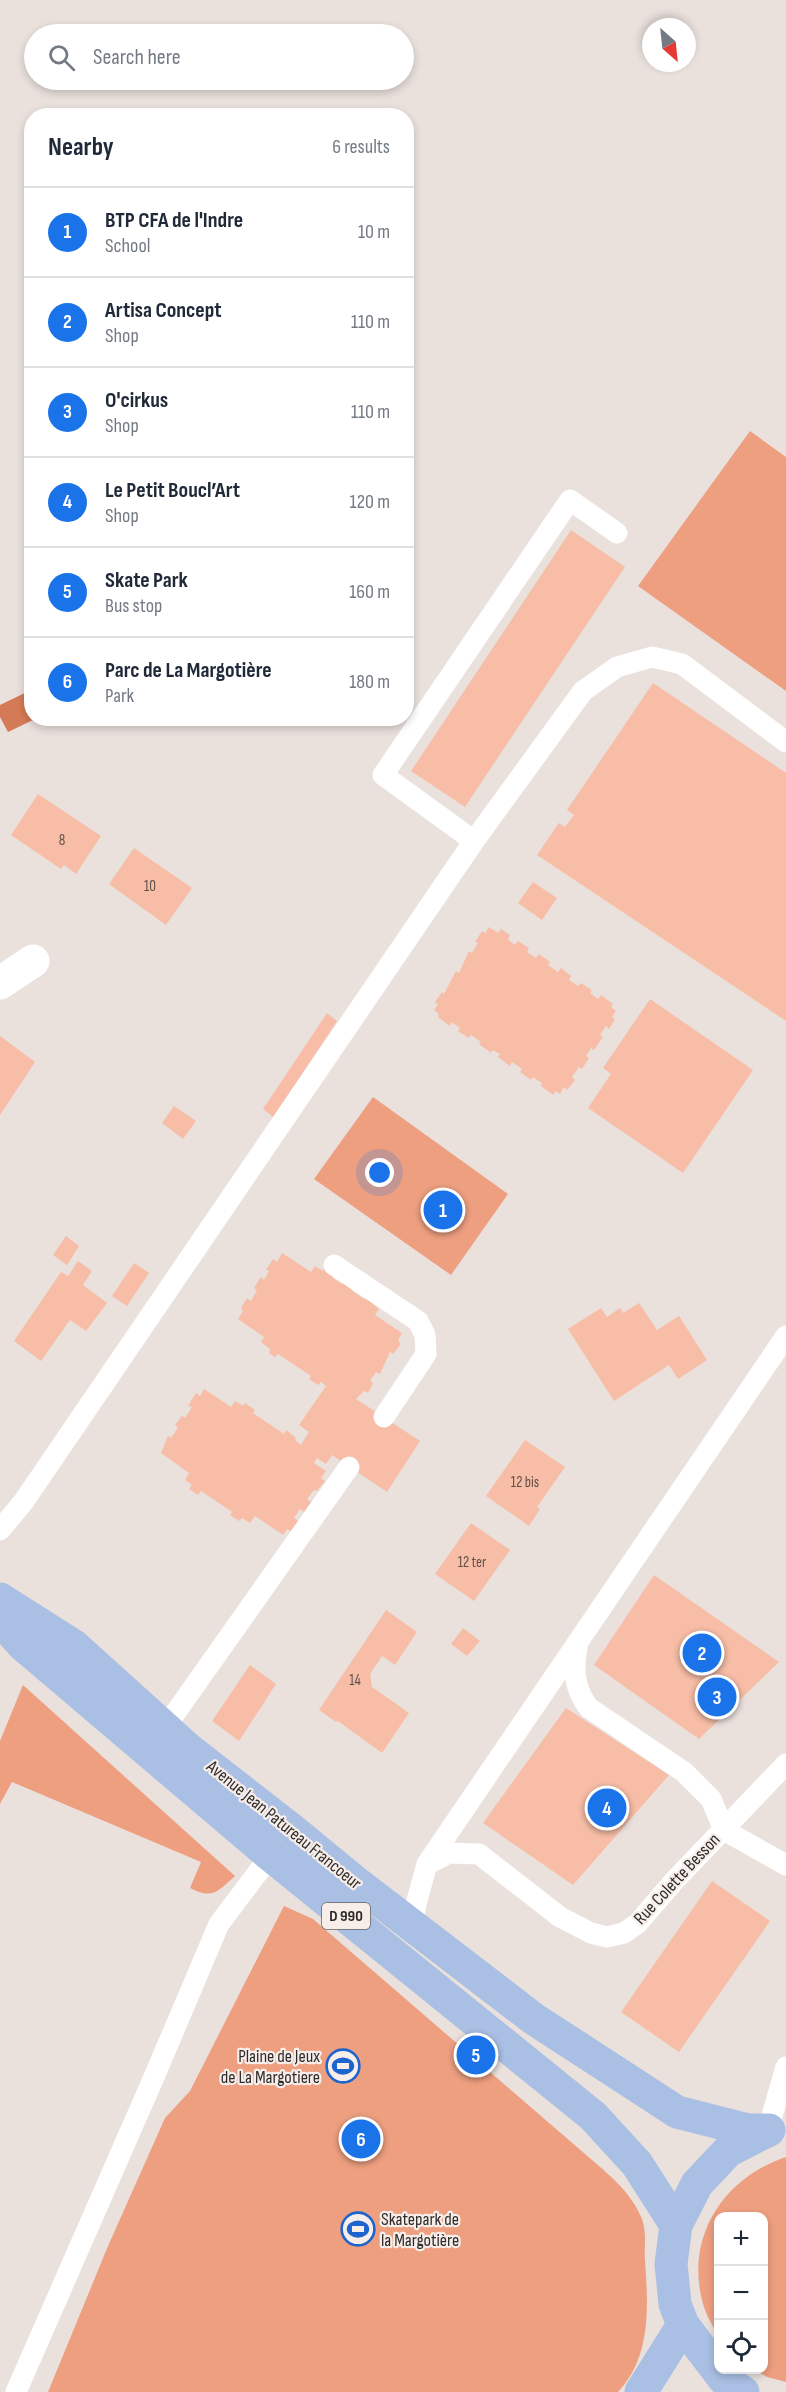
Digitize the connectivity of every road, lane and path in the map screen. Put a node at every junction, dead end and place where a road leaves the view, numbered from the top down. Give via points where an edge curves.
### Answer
1 (618, 533) dead end
2 (786, 742) edge
3 (474, 841) junction
4 (33, 961) dead end
5 (0, 983) edge
6 (334, 1265) dead end
7 (786, 1336) edge
8 (384, 1417) dead end
9 (349, 1467) dead end
10 (0, 1530) edge
11 (0, 1599) edge
12 (0, 1619) edge
13 (577, 1644) junction
14 (164, 1729) junction
15 (786, 1764) edge
16 (723, 1830) junction
17 (269, 1854) junction
18 (427, 1864) junction
19 (786, 1865) edge
20 (413, 1926) junction
21 (786, 2067) edge
22 (777, 2129) edge
23 (676, 2225) junction
24 (683, 2325) junction
25 (16, 2392) edge
26 (641, 2392) edge
27 (742, 2392) edge

1 - 3 lane via 570,500 383,775
2 - 3 lane via 682,664 652,657 616,666 583,691
3 - 10 lane via 24,1501
4 - 5 street
6 - 8 lane via 418,1321 425,1335 426,1354
7 - 13 lane
9 - 14 lane
11 - 14 main road, Avenue Jean Patureau Francoeur via 74,1646
12 - 17 main road, Avenue Jean Patureau Francoeur / D 990 via 23,1645
13 - 16 lane via 573,1667 580,1696 589,1708 684,1772 711,1799
13 - 18 lane
14 - 20 main road, Avenue Jean Patureau Francoeur
15 - 16 lane, Rue Colette Besson
16 - 18 lane, Rue Colette Besson via 638,1923 624,1933 607,1937 560,1917 479,1854 449,1853
16 - 19 lane
17 - 23 main road, Avenue Jean Patureau Francoeur / D 990 via 593,2116 636,2164
17 - 25 lane via 219,1924
18 - 20 lane
20 - 22 main road, Avenue Jean Patureau Francoeur via 534,2019 677,2112 748,2130
21 - 22 lane
22 - 23 main road via 728,2151 697,2184
23 - 24 main road via 671,2264 675,2304
24 - 26 main road
24 - 27 main road via 724,2379

